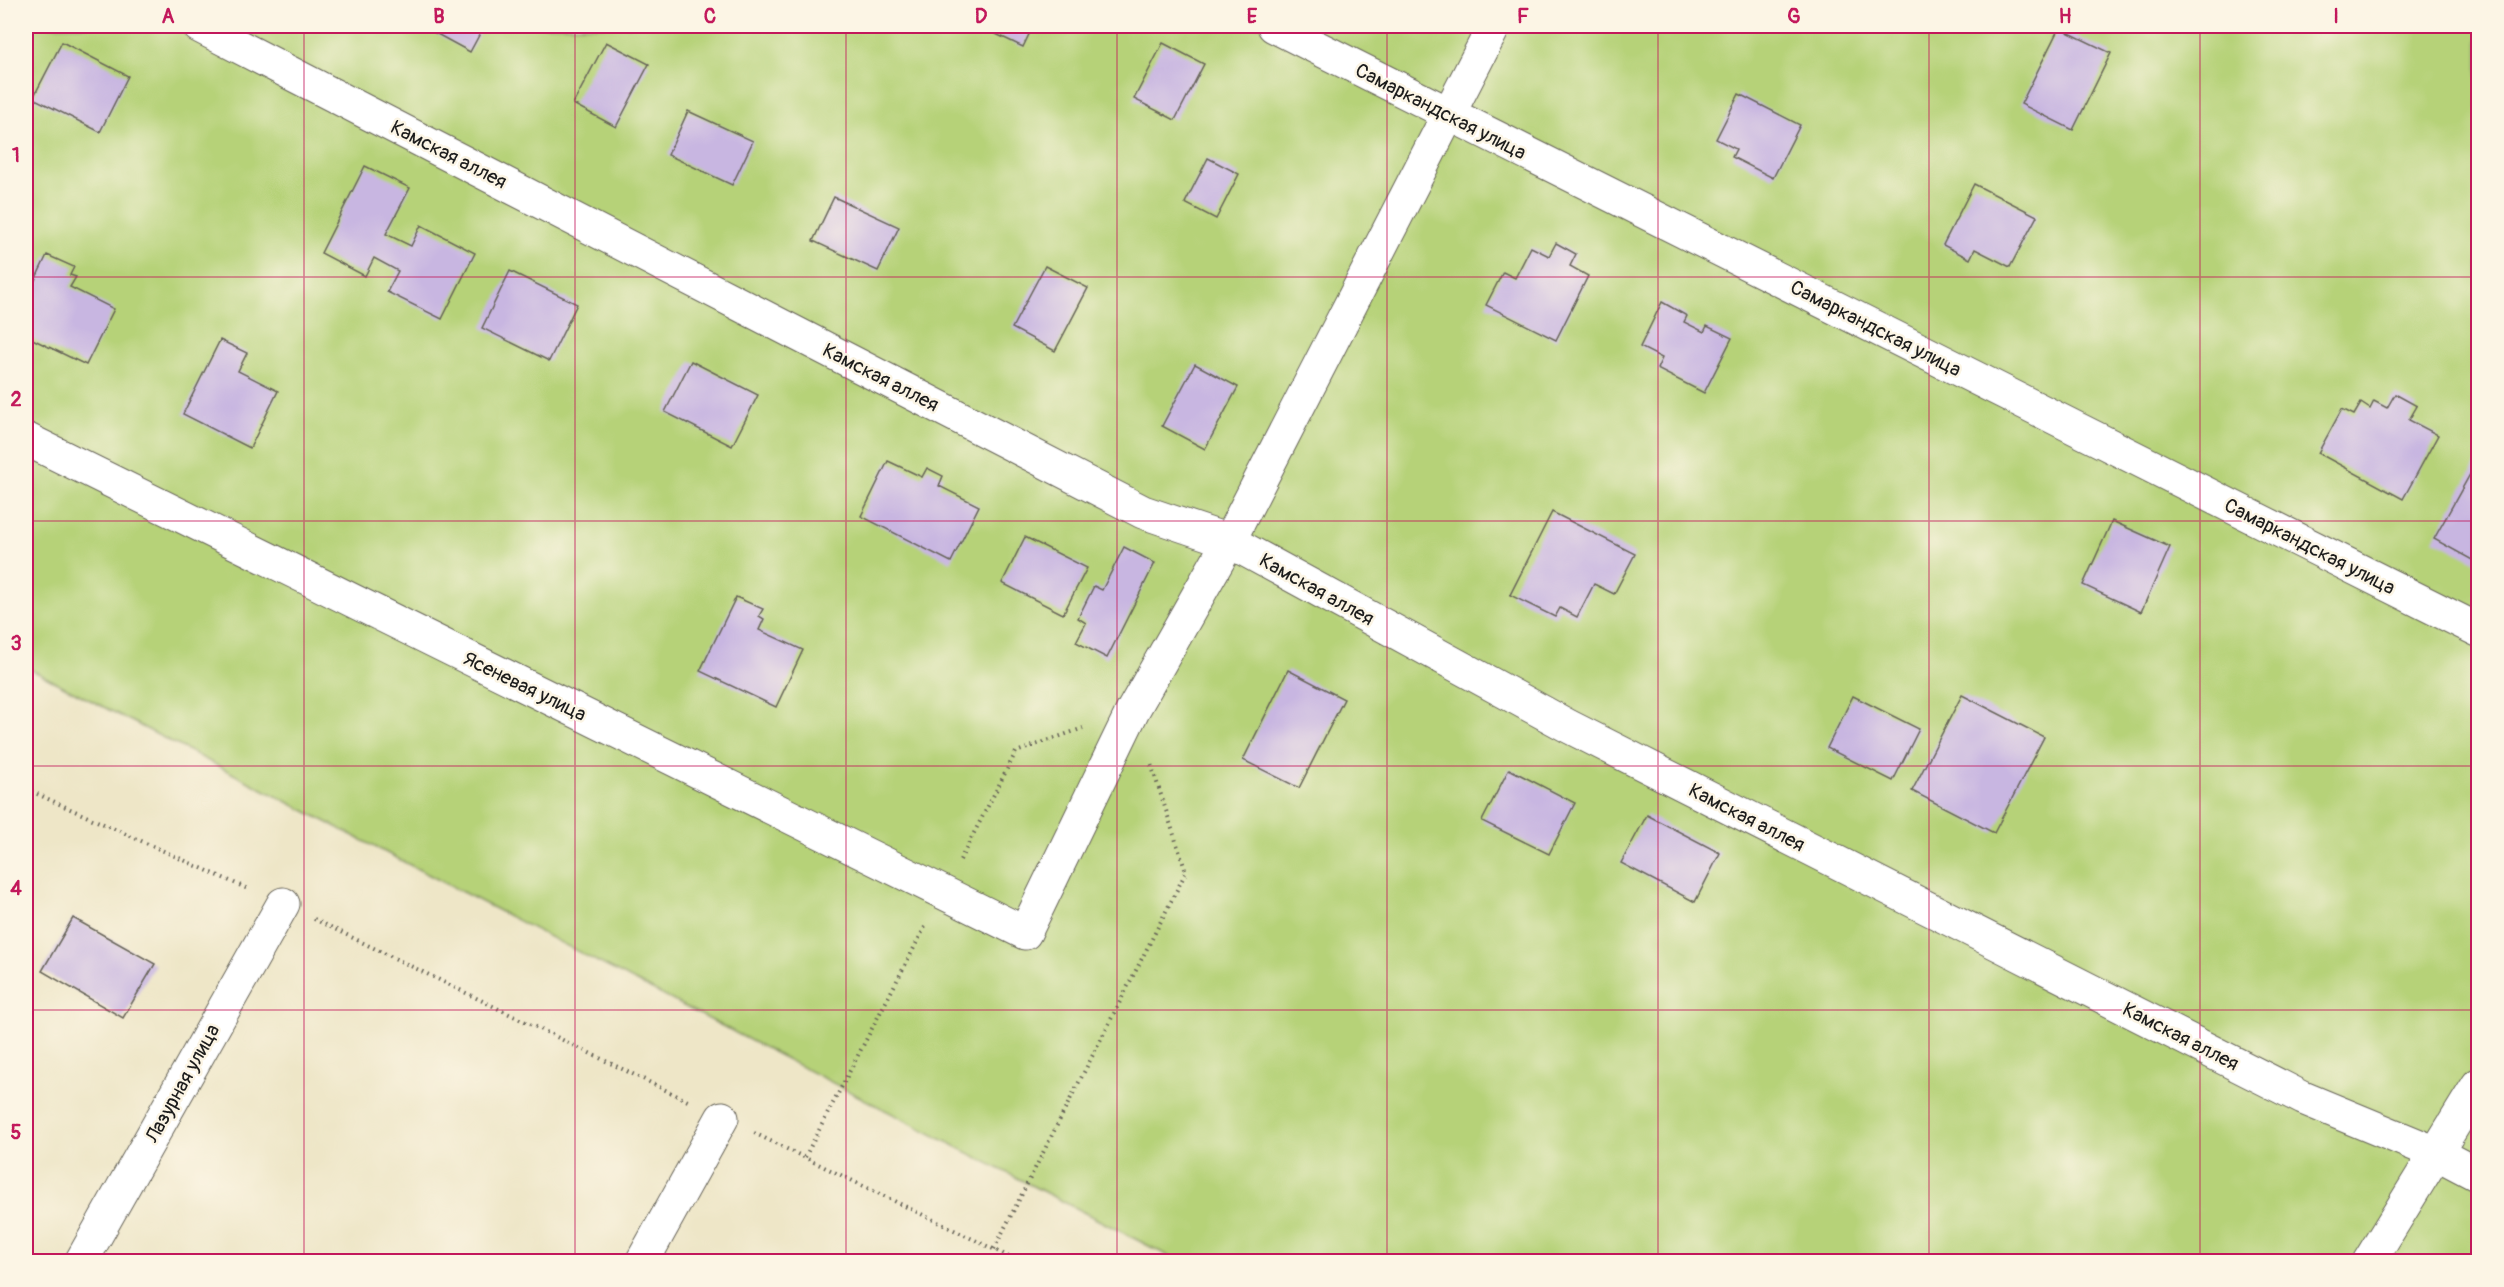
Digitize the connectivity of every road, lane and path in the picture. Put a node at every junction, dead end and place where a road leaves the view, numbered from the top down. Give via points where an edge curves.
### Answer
1 (199, 26) edge
2 (1274, 26) edge
3 (1494, 26) edge
4 (1448, 114) junction
5 (26, 439) edge
6 (1229, 541) junction
7 (2478, 630) edge
8 (1133, 710) junction
9 (26, 789) edge
10 (283, 904) junction
11 (2478, 1084) edge
12 (722, 1118) junction
13 (2436, 1153) junction
14 (2478, 1175) edge
15 (994, 1248) junction
16 (81, 1262) edge
17 (642, 1262) edge
18 (1020, 1262) edge
19 (2370, 1262) edge

1 - 6 street, Камская аллея via 1143,512
2 - 4 street, Самаркандская улица
3 - 4 street
4 - 6 street
4 - 7 street, Самаркандская улица
5 - 8 street, Ясеневая улица via 1026,933
6 - 8 street
6 - 13 street, Камская аллея via 1568,726 2303,1098
8 - 15 path via 1186,872
9 - 10 path
10 - 12 path
10 - 16 street, Лазурная улица
11 - 13 street
12 - 15 path
12 - 17 street
13 - 14 street, Камская аллея
13 - 19 street
15 - 18 path

